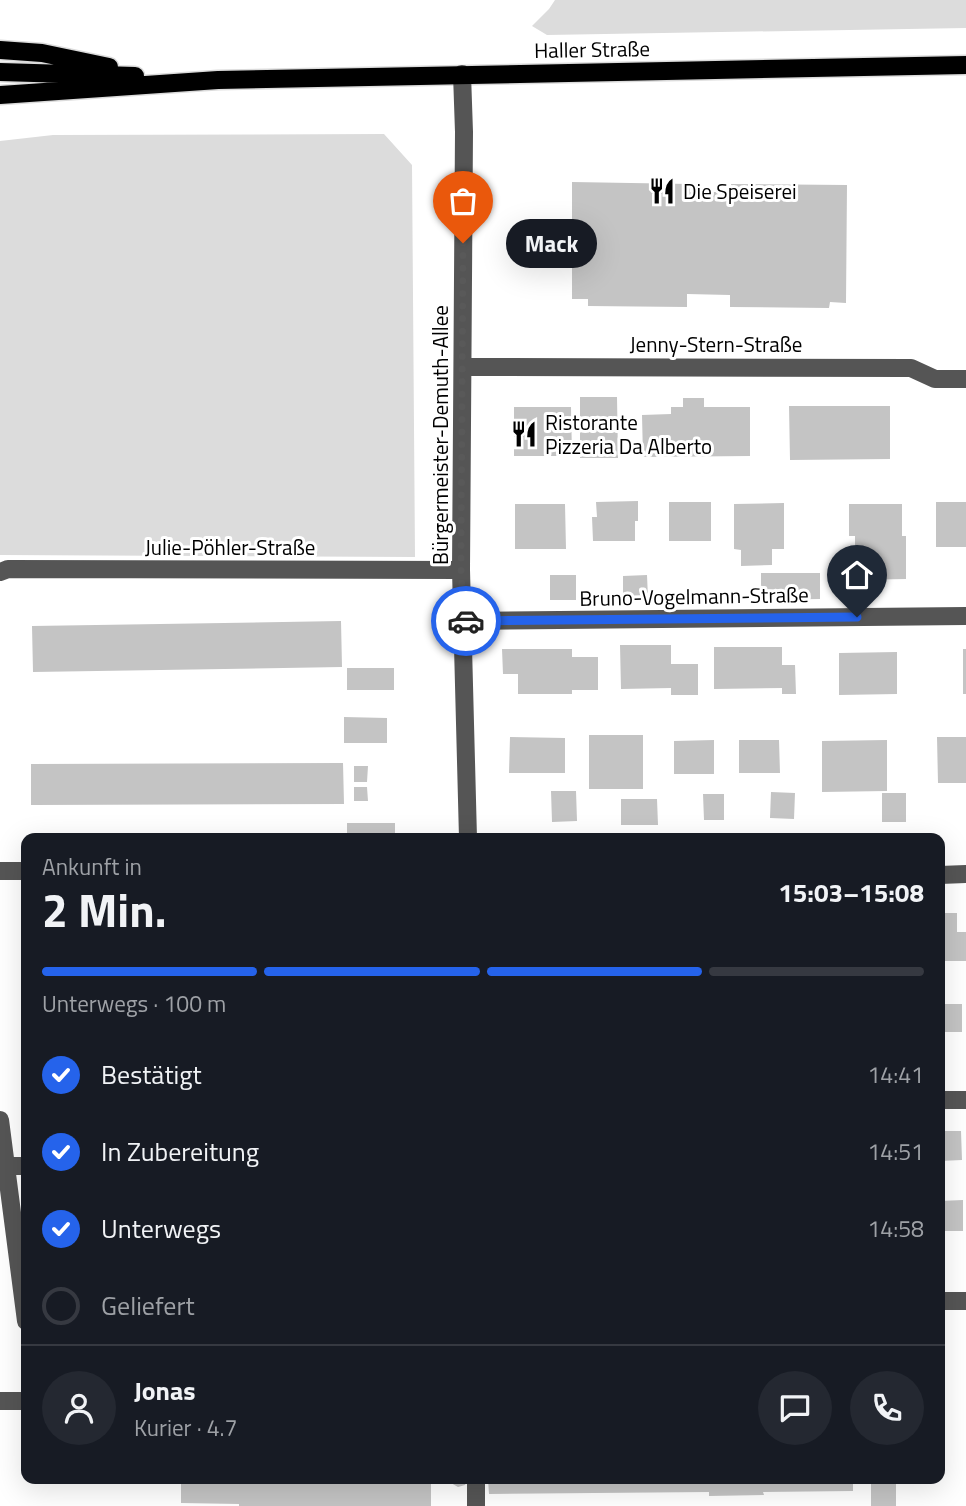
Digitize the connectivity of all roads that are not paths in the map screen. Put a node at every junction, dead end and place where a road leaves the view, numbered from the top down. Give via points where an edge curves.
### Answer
1 (0, 50) edge
2 (966, 65) edge
3 (0, 72) edge
4 (462, 74) junction
5 (146, 76) junction
6 (218, 80) junction
7 (0, 95) edge
8 (463, 367) junction
9 (966, 379) edge
10 (461, 570) junction
11 (0, 572) edge
12 (966, 616) edge
13 (464, 621) junction
14 (468, 833) edge
15 (0, 871) edge
16 (21, 871) edge
17 (966, 874) edge
18 (945, 875) edge
19 (945, 1100) edge
20 (966, 1100) edge
21 (0, 1120) edge
22 (7, 1166) junction
23 (21, 1166) edge
24 (21, 1280) edge
25 (945, 1301) edge
26 (966, 1301) edge
27 (0, 1401) edge
28 (21, 1401) edge
29 (476, 1484) edge
30 (475, 1506) edge

1 - 5 main road via 42,53
2 - 4 main road, Haller Straße
3 - 5 main road, Haller Straße
4 - 6 main road, Haller Straße
4 - 8 street, Bürgermeister-Demuth-Allee
5 - 6 main road, Haller Straße
6 - 7 main road, Haller Straße
8 - 9 street, Jenny-Stern-Straße via 911,368 934,379
8 - 10 street, Bürgermeister-Demuth-Allee
10 - 11 street, Julie-Pöhler-Straße
10 - 13 street, Bürgermeister-Demuth-Allee
12 - 13 street, Bruno-Vogelmann-Straße
13 - 14 street, Bürgermeister-Demuth-Allee
15 - 16 street
17 - 18 street
19 - 20 street
21 - 22 street
22 - 23 street
22 - 24 street
25 - 26 street
27 - 28 street
29 - 30 street

